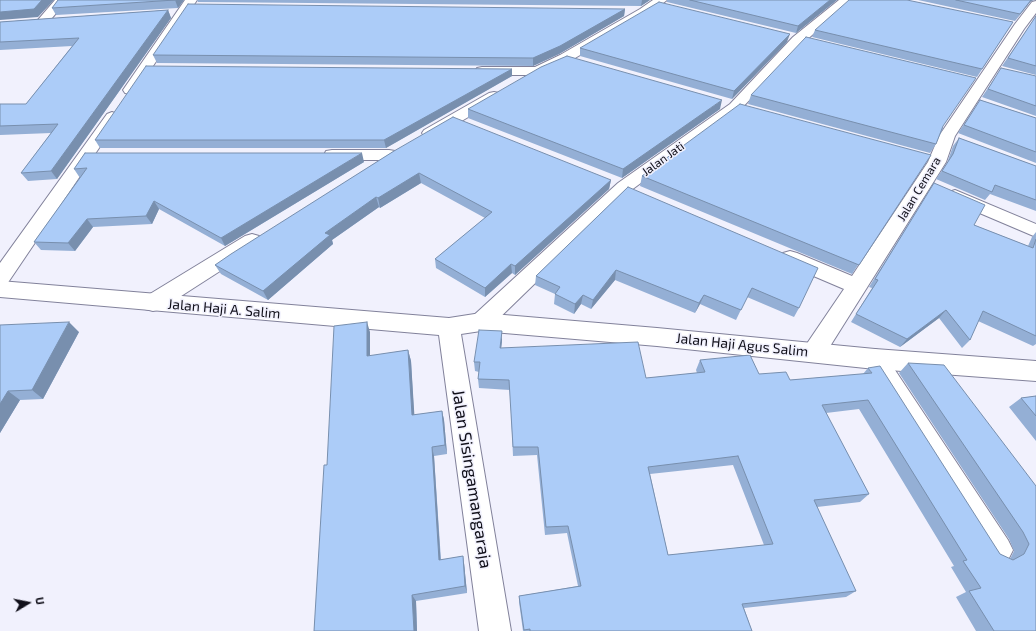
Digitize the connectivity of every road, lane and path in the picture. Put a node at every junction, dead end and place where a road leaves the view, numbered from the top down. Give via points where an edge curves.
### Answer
1 (61, 0) edge
2 (846, 0) edge
3 (1036, 5) edge
4 (657, 6) edge
5 (186, 7) edge
6 (620, 12) edge
7 (58, 20) edge
8 (42, 21) junction
9 (28, 22) edge
10 (1021, 23) edge
11 (565, 58) junction
12 (587, 64) edge
13 (472, 70) edge
14 (535, 71) junction
15 (454, 119) junction
16 (476, 128) edge
17 (402, 148) junction
18 (317, 155) edge
19 (362, 172) edge
20 (925, 182) junction
21 (268, 231) edge
22 (1036, 231) edge
23 (777, 252) edge
24 (0, 279) edge
25 (857, 286) junction
26 (0, 289) edge
27 (153, 303) junction
28 (481, 322) junction
29 (449, 327) junction
30 (814, 352) junction
31 (875, 359) junction
32 (1032, 374) edge
33 (998, 550) edge
34 (495, 631) edge

1 - 8 street
2 - 28 street, Jalan Jati via 798,40 735,107 623,188
3 - 10 street, Jalan Cemara
4 - 6 street
4 - 11 street
5 - 24 street via 153,68 93,155
7 - 8 street
8 - 9 street
10 - 20 street, Jalan Cemara via 999,71 974,82 978,103 954,139 930,160
11 - 12 street
11 - 14 street
13 - 14 street
14 - 15 street
15 - 16 street
15 - 17 street
17 - 18 street
17 - 19 street
20 - 22 street
20 - 25 street, Jalan Cemara
21 - 27 street
23 - 25 street
25 - 30 street, Jalan Cemara
26 - 27 street, Jalan Haji A. Salim
27 - 29 street, Jalan Haji A. Salim
28 - 29 street, Jalan Haji Agus Salim
28 - 30 street, Jalan Haji Agus Salim
29 - 34 street, Jalan Sisingamangaraja
30 - 31 street, Jalan Haji Agus Salim
31 - 32 street, Jalan Haji Agus Salim
31 - 33 street

